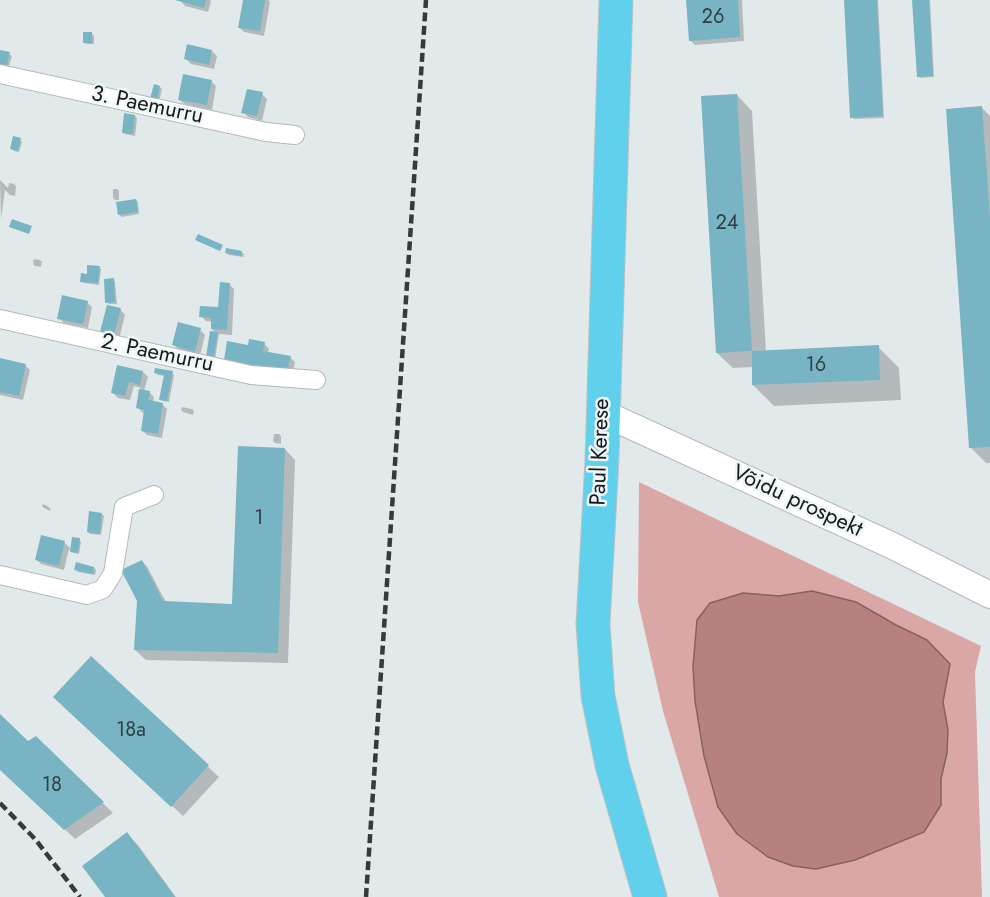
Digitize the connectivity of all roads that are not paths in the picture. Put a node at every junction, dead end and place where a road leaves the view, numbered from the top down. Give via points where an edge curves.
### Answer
1 (616, 0) edge
2 (0, 74) edge
3 (294, 135) dead end
4 (0, 319) edge
5 (316, 380) dead end
6 (603, 413) junction
7 (154, 495) dead end
8 (0, 575) edge
9 (990, 595) edge
10 (650, 897) edge

1 - 6 highway, Paul Kerese
2 - 3 street, 3. Paemurru
4 - 5 street, 2. Paemurru via 251,375
6 - 9 street, Võidu prospekt
6 - 10 highway, Paul Kerese via 593,624 598,696 612,765
7 - 8 street via 124,507 113,573 103,590 87,595

